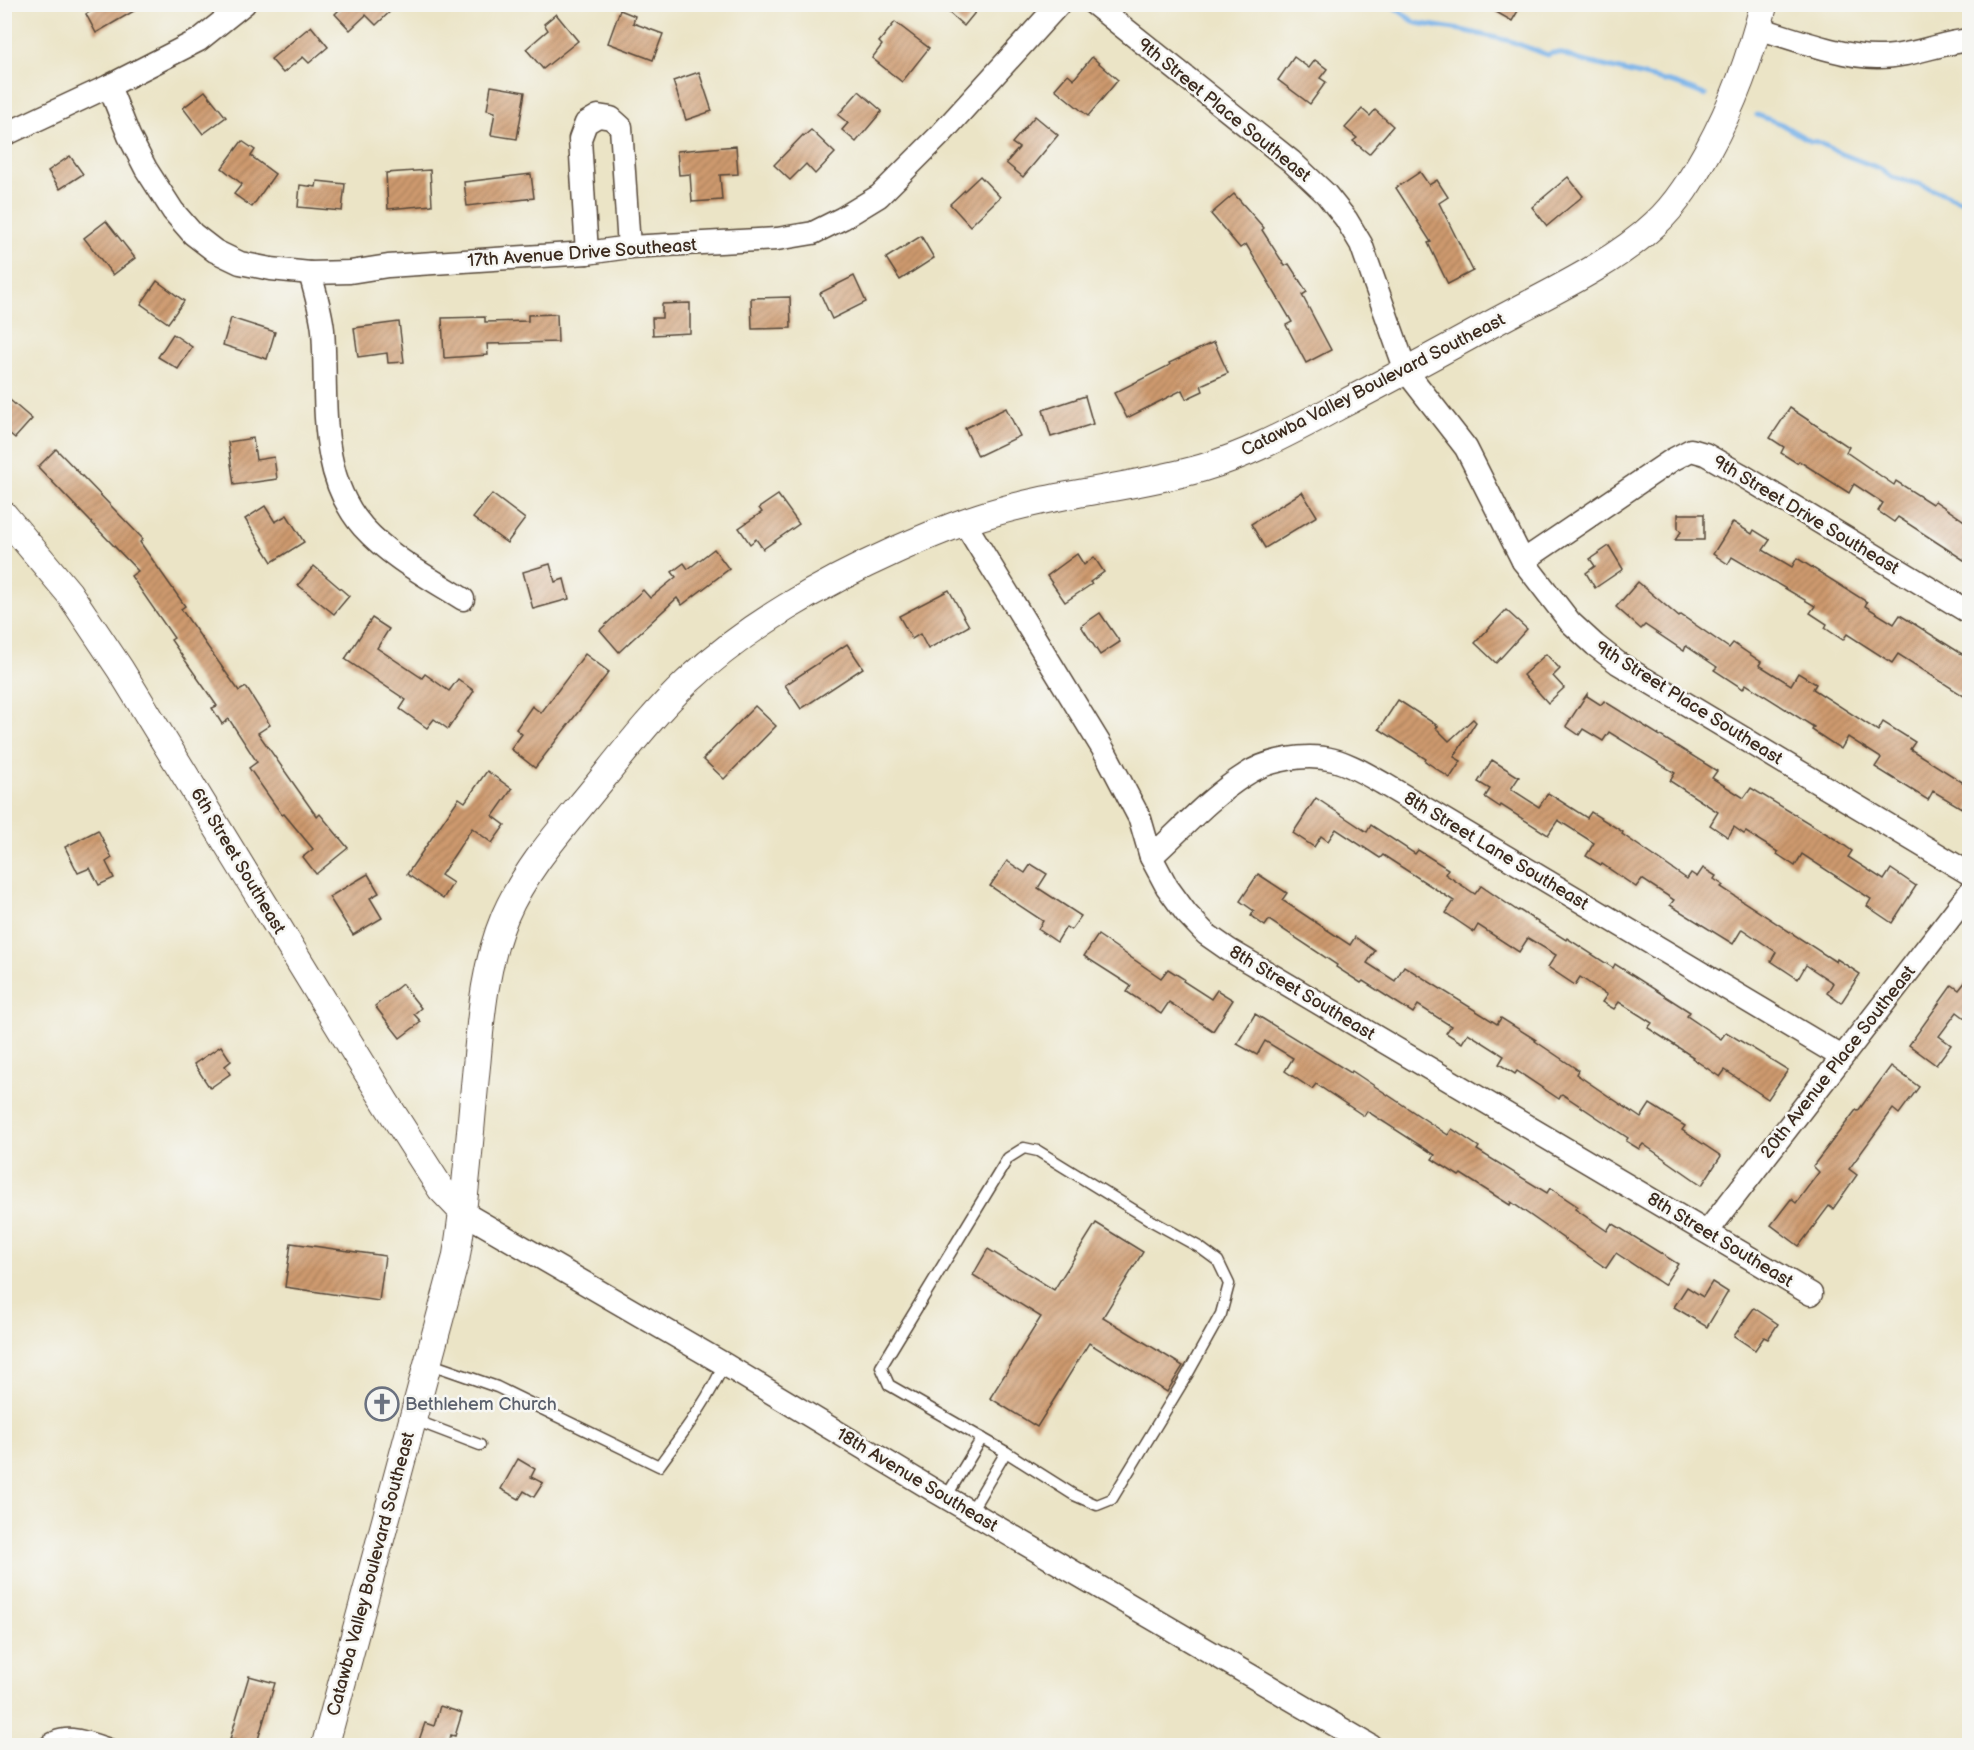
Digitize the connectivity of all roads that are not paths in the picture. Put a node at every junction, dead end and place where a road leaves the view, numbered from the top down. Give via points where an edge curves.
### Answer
1 (244, 4) edge
2 (1059, 4) edge
3 (1094, 4) edge
4 (1761, 16) edge
5 (1970, 40) edge
6 (110, 86) junction
7 (4, 135) edge
8 (629, 248) junction
9 (587, 253) junction
10 (310, 273) junction
11 (1406, 371) junction
12 (4, 515) edge
13 (964, 522) junction
14 (1523, 561) junction
15 (462, 599) dead end
16 (1970, 612) edge
17 (1151, 857) junction
18 (1970, 874) edge
19 (1970, 892) edge
20 (1842, 1057) junction
21 (464, 1213) junction
22 (1707, 1232) junction
23 (1811, 1294) dead end
24 (428, 1363) junction
25 (724, 1364) junction
26 (412, 1419) junction
27 (982, 1438) junction
28 (480, 1445) dead end
29 (1006, 1452) junction
30 (946, 1497) junction
31 (971, 1511) junction
32 (42, 1746) edge
33 (115, 1746) edge
34 (325, 1746) edge
35 (1371, 1746) edge

1 - 6 street via 199,40
2 - 8 street, 17th Avenue Drive Southeast via 909,168 879,196 843,218 813,233 777,239
3 - 11 street, 9th Street Place Southeast via 1291,161 1326,194 1361,244
4 - 5 street via 1839,52 1877,58
4 - 11 street, Catawba Valley Boulevard Southeast via 1725,120 1686,187 1657,223 1599,265
6 - 7 street
6 - 10 street, 17th Avenue Drive Southeast via 146,170 172,211 193,234 240,263
8 - 9 street, 17th Avenue Drive Southeast
8 - 9 street via 621,127 610,118 598,116 586,123 580,139
9 - 10 street, 17th Avenue Drive Southeast
10 - 15 street via 322,329 330,453 346,504 381,545
11 - 13 street, Catawba Valley Boulevard Southeast via 1232,458
11 - 14 street, 9th Street Place Southeast via 1467,448
12 - 21 street, 6th Street Southeast via 69,593 120,669 386,1103 441,1189
13 - 17 street, 8th Street Southeast via 1106,754 1140,819
13 - 21 street, Catawba Valley Boulevard Southeast via 824,585 781,610 707,663 627,749 546,848 520,885 494,947 480,1022
14 - 16 street, 9th Street Drive Southeast via 1691,450 1740,474
14 - 18 street, 9th Street Place Southeast via 1570,622 1618,663
17 - 20 street, 8th Street Lane Southeast via 1246,774 1293,759 1334,760 1384,784
17 - 22 street, 8th Street Southeast via 1186,913 1229,950
19 - 20 street, 20th Avenue Place Southeast
20 - 22 street, 20th Avenue Place Southeast
21 - 24 street, Catawba Valley Boulevard Southeast
21 - 25 street, 18th Avenue Southeast
22 - 23 street, 8th Street Southeast
24 - 25 lane via 497,1387 659,1466 717,1381
24 - 26 street, Catawba Valley Boulevard Southeast
25 - 30 street, 18th Avenue Southeast
26 - 28 lane
26 - 34 street, Catawba Valley Boulevard Southeast
27 - 29 lane
27 - 29 lane via 889,1385 880,1367 1008,1158 1024,1148 1038,1151 1199,1247 1218,1261 1228,1284 1221,1314 1112,1499 1097,1505 1074,1495
27 - 30 lane
29 - 31 lane
30 - 31 street, 18th Avenue Southeast
31 - 35 street, 18th Avenue Southeast
32 - 33 lane via 59,1734 75,1733

